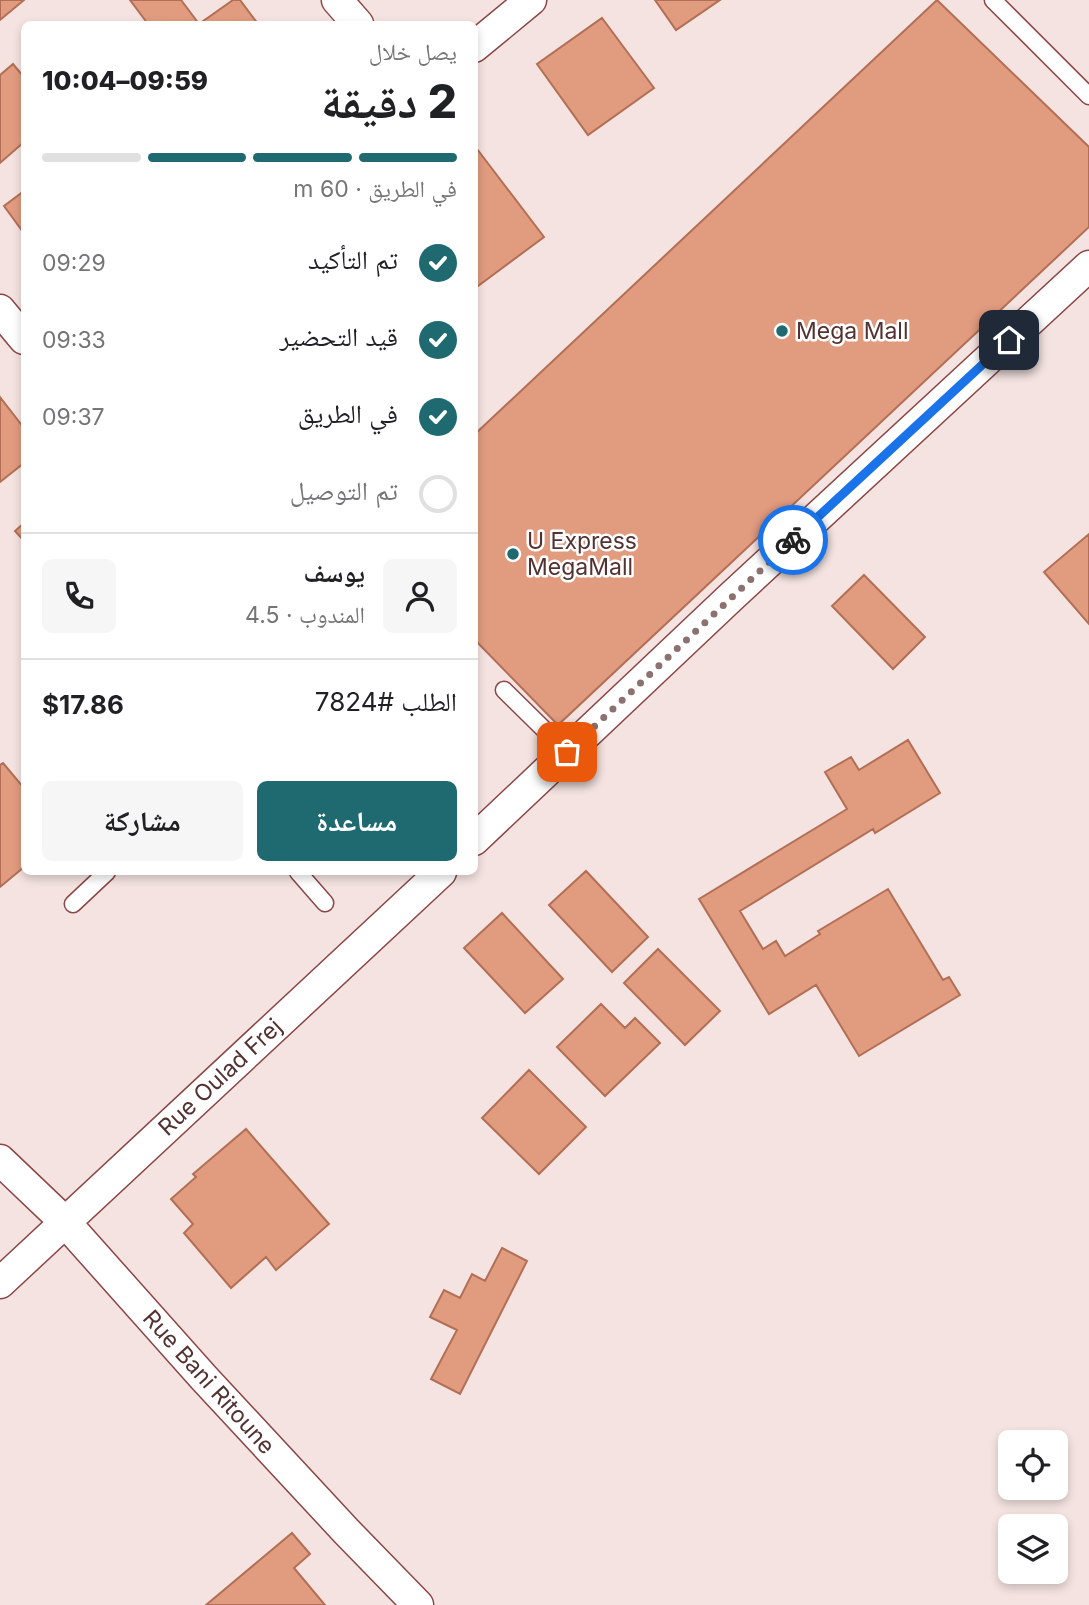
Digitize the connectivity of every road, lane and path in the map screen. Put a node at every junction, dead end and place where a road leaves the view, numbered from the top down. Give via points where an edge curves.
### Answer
1 (337, 0) edge
2 (531, 0) edge
3 (993, 0) edge
4 (355, 21) edge
5 (478, 44) edge
6 (1089, 96) edge
7 (1089, 266) edge
8 (0, 310) edge
9 (21, 335) edge
10 (504, 690) dead end
11 (567, 752) junction
12 (478, 836) edge
13 (104, 875) edge
14 (301, 875) edge
15 (438, 875) edge
16 (325, 903) dead end
17 (73, 904) dead end
18 (0, 1160) edge
19 (65, 1222) junction
20 (0, 1283) edge
21 (418, 1605) edge

1 - 4 street
2 - 5 street
3 - 6 lane
7 - 11 street
8 - 9 street
10 - 11 lane
11 - 12 street
13 - 17 lane
14 - 16 lane
15 - 19 street, Rue Oulad Frej
18 - 19 street, Rue Bani Ritoune
19 - 20 street, Rue Oulad Frej
19 - 21 street, Rue Bani Ritoune

